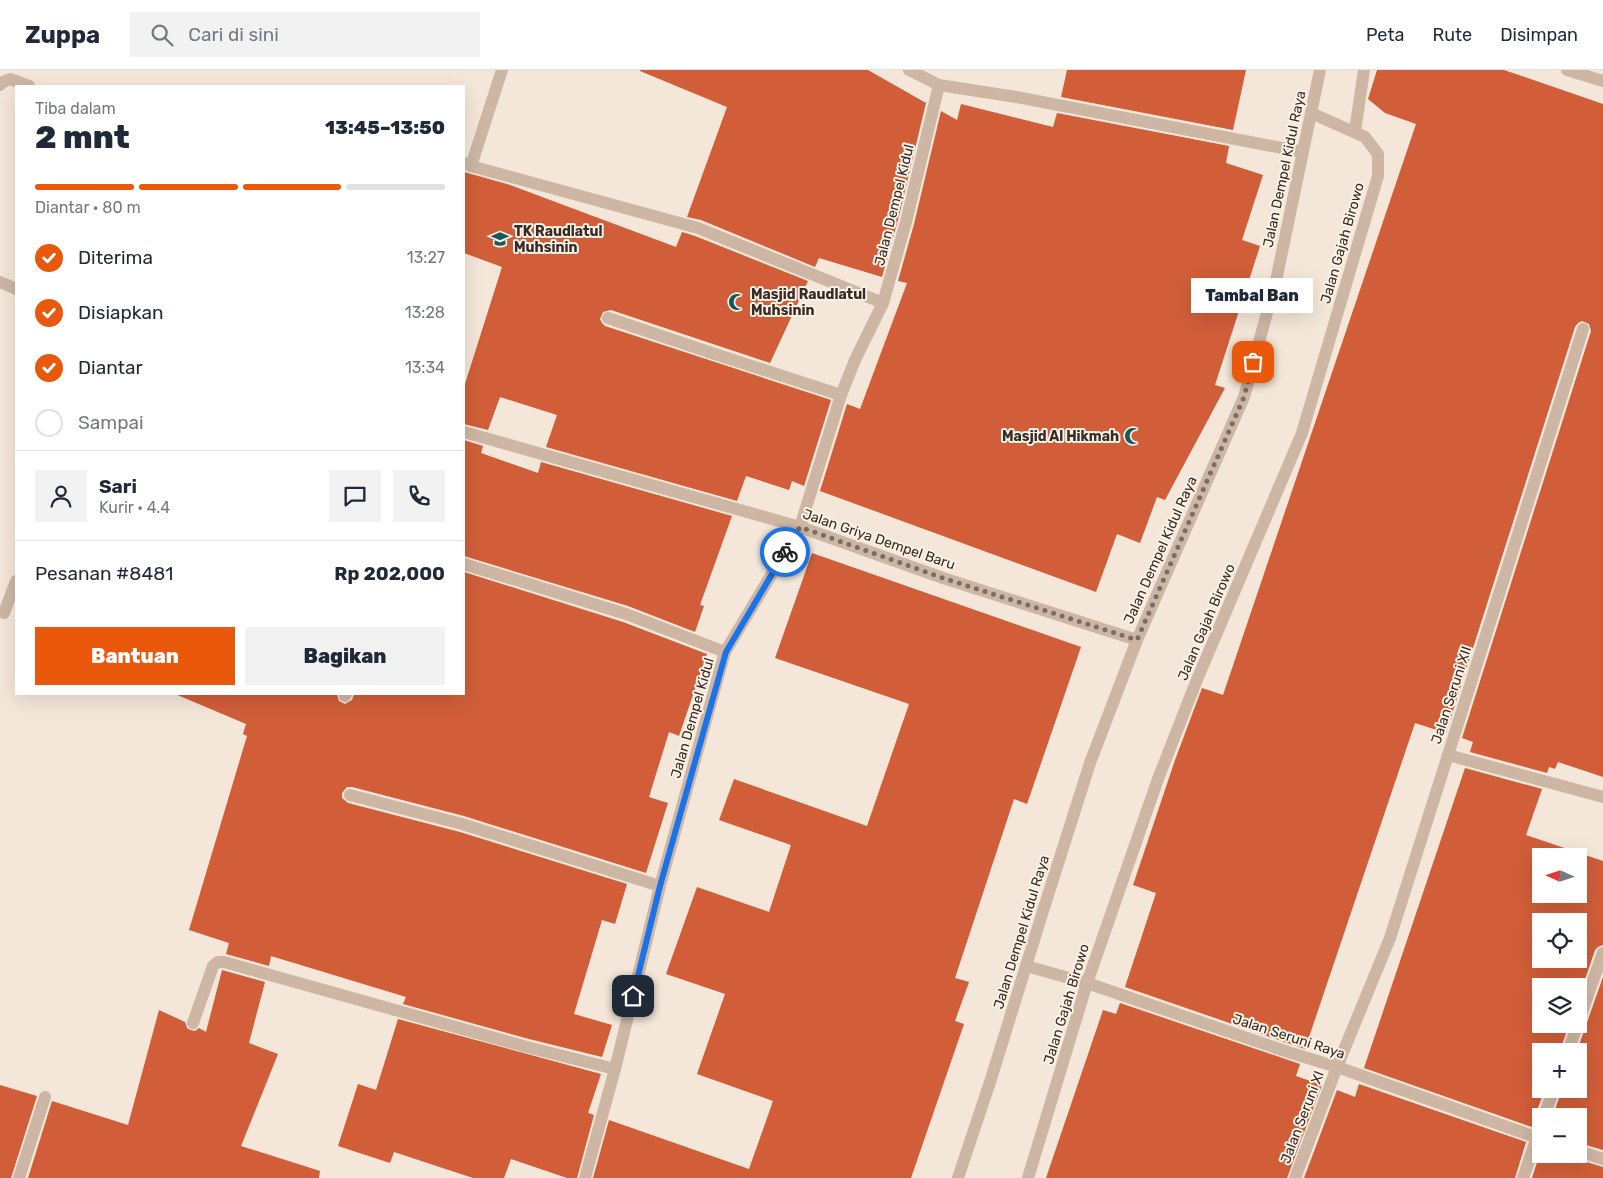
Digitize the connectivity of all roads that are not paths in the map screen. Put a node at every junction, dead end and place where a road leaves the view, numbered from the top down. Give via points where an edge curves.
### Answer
1 (502, 70) edge
2 (909, 70) edge
3 (1320, 70) edge
4 (1364, 70) edge
5 (1567, 70) edge
6 (1603, 81) edge
7 (26, 85) edge
8 (939, 85) junction
9 (0, 86) edge
10 (1311, 113) junction
11 (1355, 131) junction
12 (1303, 152) junction
13 (467, 164) edge
14 (0, 282) edge
15 (15, 289) edge
16 (883, 303) junction
17 (608, 318) dead end
18 (1583, 329) dead end
19 (841, 395) junction
20 (465, 432) edge
21 (800, 527) junction
22 (465, 564) edge
23 (15, 583) edge
24 (4, 613) dead end
25 (1137, 640) junction
26 (726, 652) junction
27 (1448, 755) junction
28 (350, 795) dead end
29 (1603, 797) edge
30 (660, 886) junction
31 (1603, 953) edge
32 (1026, 966) junction
33 (1087, 983) junction
34 (1587, 997) edge
35 (193, 1023) dead end
36 (1337, 1067) junction
37 (615, 1069) junction
38 (45, 1097) dead end
39 (1532, 1131) edge
40 (1532, 1154) edge
41 (1587, 1154) edge
42 (1603, 1159) edge
43 (20, 1178) edge
44 (585, 1178) edge
45 (958, 1178) edge
46 (1028, 1178) edge
47 (1295, 1178) edge
48 (1522, 1178) edge

1 - 13 street
2 - 8 street
3 - 10 street, Jalan Dempel Kidul Raya
4 - 11 street
5 - 6 street
7 - 9 street via 10,79
8 - 12 street
8 - 16 street, Jalan Dempel Kidul
10 - 11 street, Jalan Gajah Birowo
10 - 12 street, Jalan Dempel Kidul Raya
11 - 33 street, Jalan Gajah Birowo via 1365,137 1378,154 1378,176 1302,433 1158,778
12 - 25 street, Jalan Dempel Kidul Raya via 1277,276 1244,397
13 - 16 street via 698,228
14 - 15 street
16 - 19 street, Jalan Dempel Kidul
17 - 19 street
18 - 27 street, Jalan Seruni XII
19 - 21 street, Jalan Dempel Kidul
20 - 21 street, Jalan Griya Dempel Baru
21 - 25 street, Jalan Griya Dempel Baru via 943,578
21 - 26 street, Jalan Dempel Kidul
22 - 26 street via 626,614
23 - 24 street
25 - 32 street, Jalan Dempel Kidul Raya via 1090,763
26 - 30 street, Jalan Dempel Kidul
27 - 29 street
27 - 36 street, Jalan Seruni XII via 1390,938
28 - 30 street via 462,824
30 - 37 street, Jalan Dempel Kidul
31 - 34 street
32 - 33 street, Jalan Seruni Raya
32 - 45 street, Jalan Dempel Kidul Raya
33 - 36 street, Jalan Seruni Raya
33 - 46 street, Jalan Gajah Birowo
35 - 37 street via 213,966 224,962
36 - 39 street, Jalan Seruni Raya
36 - 47 street, Jalan Seruni XI
37 - 44 street, Jalan Dempel Kidul
38 - 43 street
40 - 48 street
41 - 42 street

